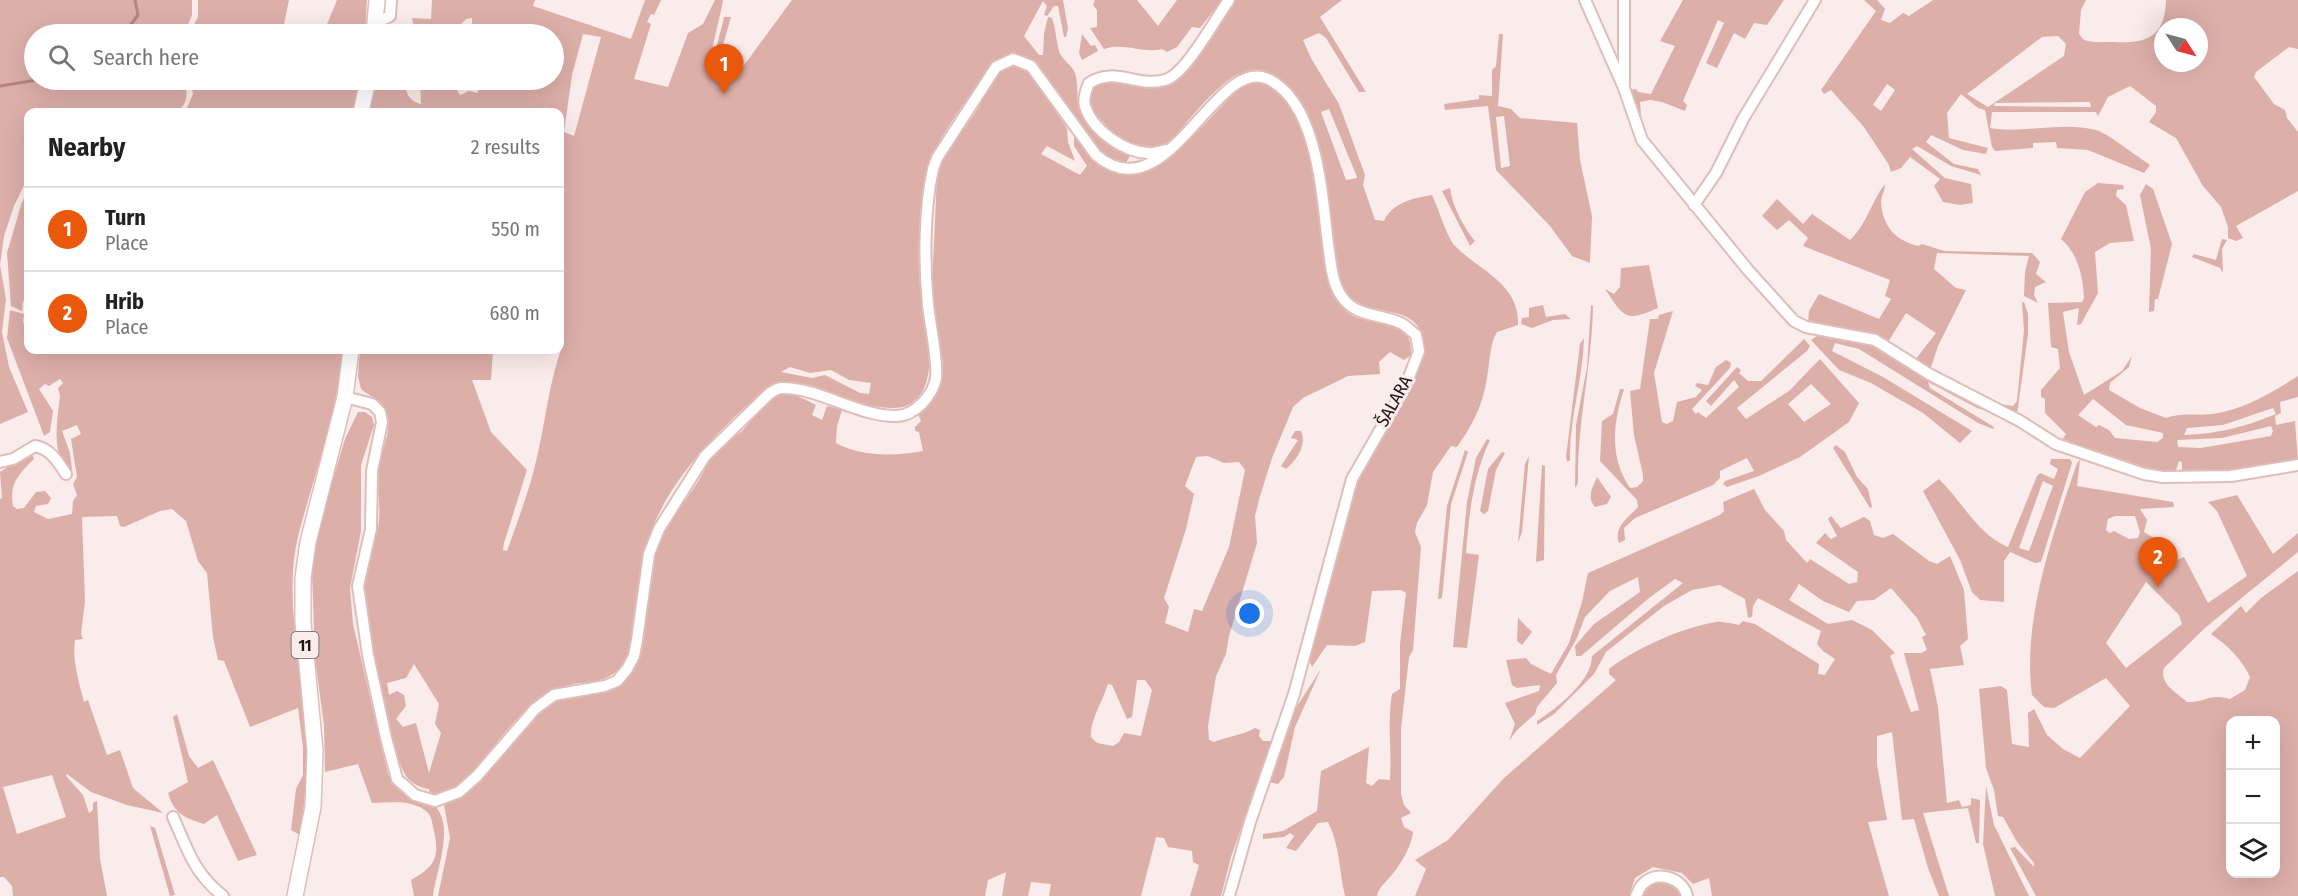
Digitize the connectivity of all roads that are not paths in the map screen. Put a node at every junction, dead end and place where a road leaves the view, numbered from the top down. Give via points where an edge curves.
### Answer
1 (376, 0) edge
2 (391, 0) edge
3 (1228, 0) edge
4 (1585, 0) edge
5 (1624, 0) edge
6 (1815, 0) edge
7 (375, 24) edge
8 (381, 24) edge
9 (1624, 88) junction
10 (366, 90) edge
11 (362, 108) edge
12 (1170, 149) junction
13 (1694, 205) junction
14 (350, 354) edge
15 (345, 397) junction
16 (0, 462) edge
17 (2298, 465) edge
18 (66, 474) dead end
19 (173, 817) dead end
20 (223, 896) edge
21 (295, 896) edge
22 (1229, 896) edge
23 (1636, 896) edge
24 (1687, 896) edge

1 - 7 main road
2 - 8 street via 390,16
3 - 12 street via 1179,72 1166,80 1150,82 1118,75 1099,76 1089,83 1085,106 1093,121 1113,141 1148,153
4 - 9 street
5 - 9 street
6 - 13 street
9 - 13 street via 1642,140
10 - 11 main road
12 - 15 street, ŠALARA via 1153,163 1135,168 1105,163 1067,119 1031,66 1013,59 996,67 937,158 931,178 927,287 936,378 926,400 900,416 882,416 796,390 779,387 770,393 705,456 659,529 649,554 634,656 627,669 617,681 605,686 554,695 535,709 477,776 449,798 435,801 415,795 397,779 386,738 358,586 371,529 372,471 382,422 380,412 372,404
12 - 22 street, ŠALARA via 1233,85 1265,77 1280,86 1298,110 1310,136 1332,274 1340,295 1351,308 1400,322 1416,335 1419,351 1406,385 1352,479 1294,694
13 - 17 street via 1794,321 1806,327 1875,340 1929,374 2077,454 2163,477 2231,476
14 - 15 main road, 11
15 - 21 main road, 11 via 308,542 303,578 314,774 313,807
16 - 18 street via 35,446 44,447
19 - 20 street via 192,862 204,880
23 - 24 street via 1643,884 1656,876 1674,878

